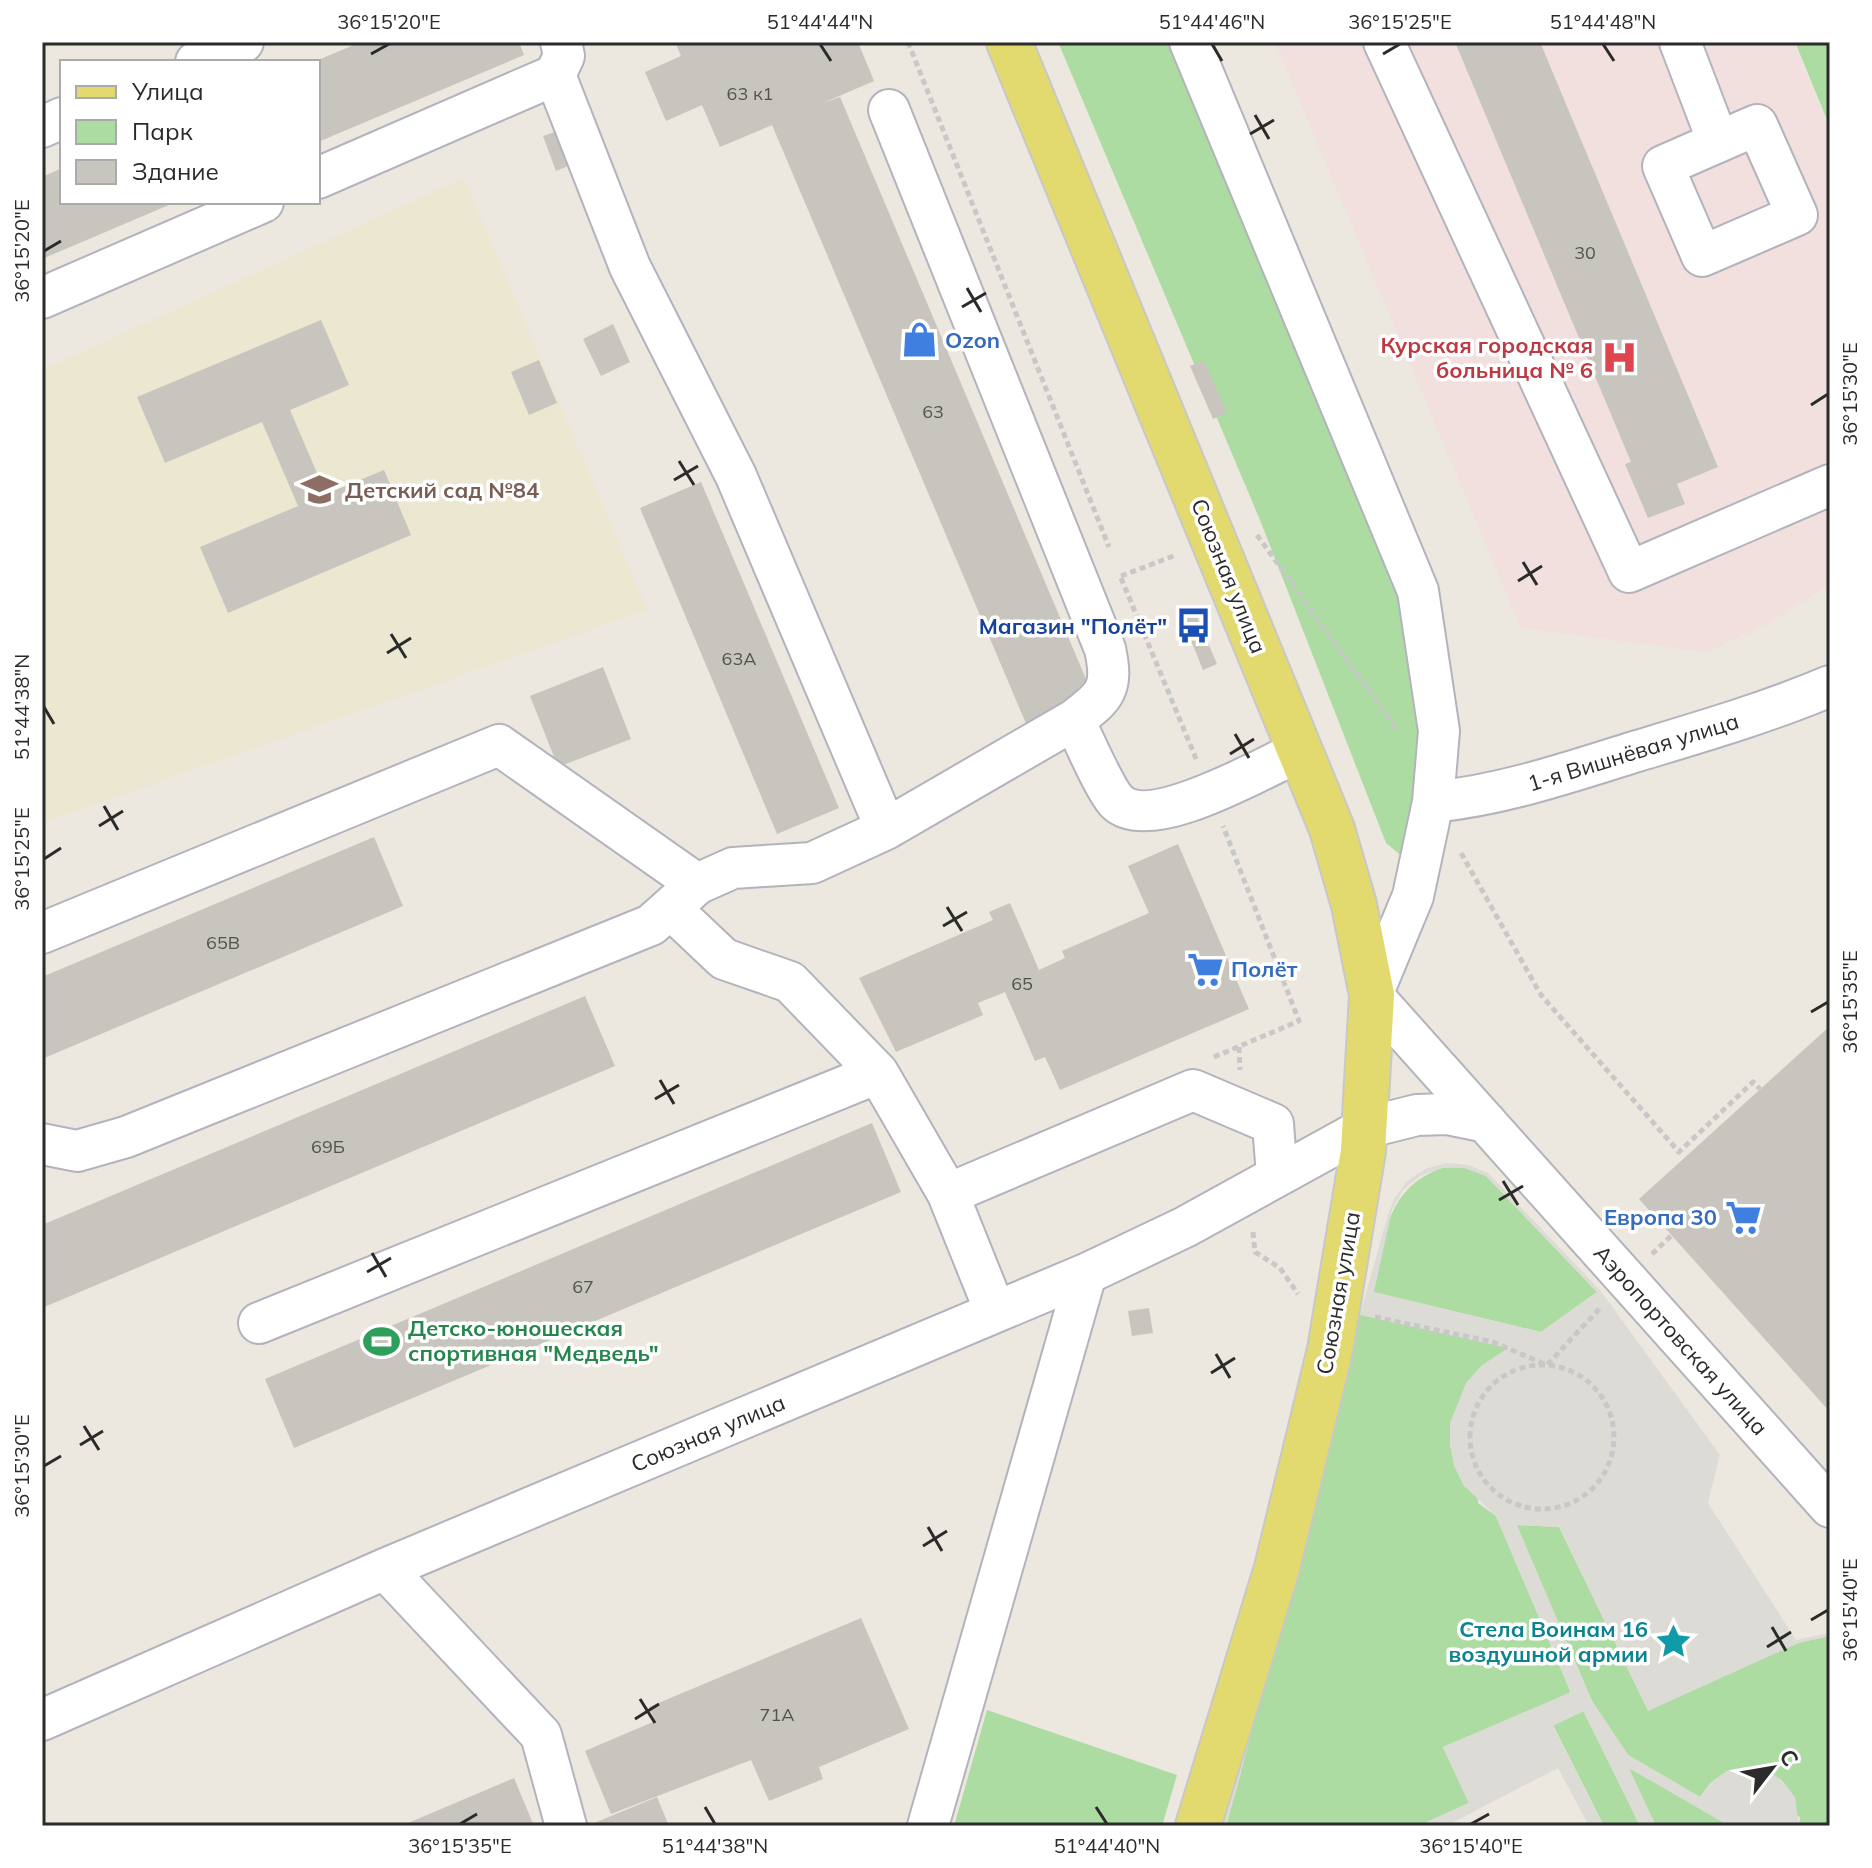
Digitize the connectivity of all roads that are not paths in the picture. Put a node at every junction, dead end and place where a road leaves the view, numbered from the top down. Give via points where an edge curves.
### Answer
1 (243, 42) edge
2 (1009, 42) edge
3 (1190, 42) edge
4 (1384, 42) edge
5 (1680, 42) edge
6 (558, 59) edge
7 (201, 60) edge
8 (889, 110) dead end
9 (1717, 139) dead end
10 (320, 177) edge
11 (258, 204) edge
12 (42, 298) edge
13 (1830, 485) edge
14 (1830, 686) edge
15 (1074, 720) junction
16 (1300, 751) junction
17 (1433, 802) junction
18 (886, 829) junction
19 (684, 896) junction
20 (42, 933) edge
21 (1372, 995) junction
22 (878, 1073) junction
23 (1486, 1122) junction
24 (1365, 1128) junction
25 (42, 1144) edge
26 (1277, 1176) junction
27 (948, 1194) junction
28 (1086, 1274) junction
29 (995, 1311) junction
30 (259, 1323) dead end
31 (1830, 1507) edge
32 (385, 1569) junction
33 (42, 1720) edge
34 (566, 1826) edge
35 (928, 1826) edge
36 (1198, 1826) edge

1 - 7 street
2 - 16 main road, Союзная улица
3 - 17 street via 1418,591 1439,731
4 - 13 street via 1629,572
5 - 9 street
6 - 10 street
6 - 18 street via 630,267 736,476
8 - 15 street via 1105,649 1110,672 1103,699
11 - 12 street
14 - 17 street, 1-я Вишнёвая улица via 1774,710 1530,784 1482,797
15 - 16 street via 1117,802 1131,809 1175,808
15 - 18 street
16 - 21 main road, Союзная улица via 1332,829
17 - 21 street via 1413,896
18 - 19 street via 812,863 733,868
19 - 20 street via 499,745
19 - 22 street via 724,959 790,982
19 - 25 street via 651,925 126,1137 77,1151
21 - 23 street, Аэропортовская улица
21 - 24 main road, Союзная улица
22 - 27 street
22 - 30 street
23 - 24 street via 1447,1114 1417,1115
23 - 31 street, Аэропортовская улица
24 - 26 street, Союзная улица
24 - 36 main road, Союзная улица via 1336,1310 1277,1568
26 - 27 street via 1273,1124 1193,1090
26 - 28 street, Союзная улица
27 - 29 street
28 - 29 street, Союзная улица
28 - 35 street
29 - 32 street, Союзная улица
32 - 33 street, Союзная улица
32 - 34 street via 541,1735

